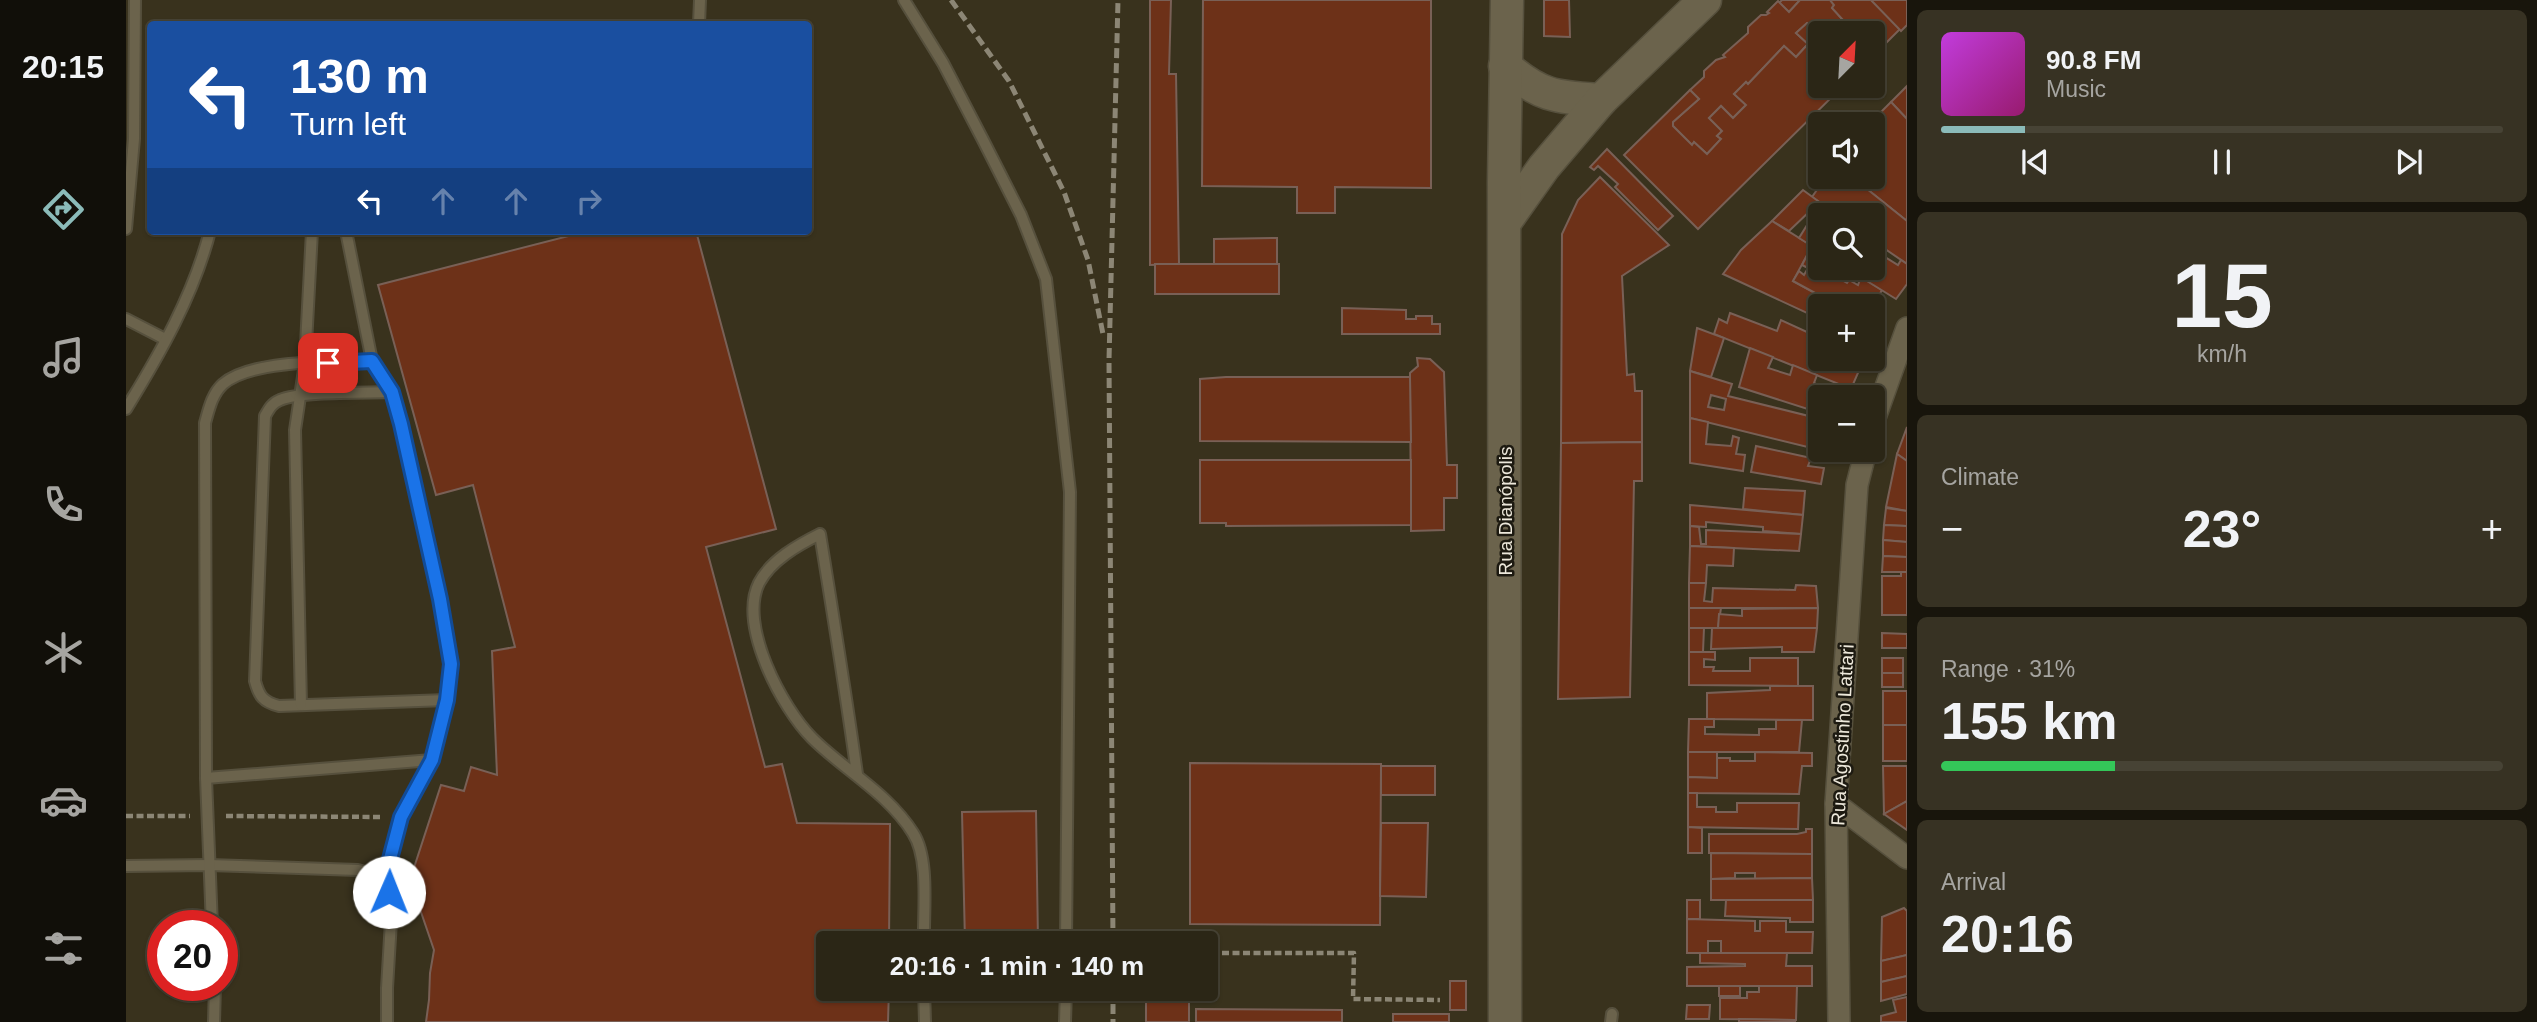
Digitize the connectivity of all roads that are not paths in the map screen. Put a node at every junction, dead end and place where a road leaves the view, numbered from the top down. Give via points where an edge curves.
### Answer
1 (135, 0) edge
2 (700, 0) edge
3 (904, 0) edge
4 (1507, 0) edge
5 (1704, 0) edge
6 (699, 21) edge
7 (1505, 66) junction
8 (1601, 100) junction
9 (1505, 222) junction
10 (126, 229) edge
11 (209, 235) edge
12 (312, 235) edge
13 (347, 235) edge
14 (126, 319) edge
15 (1907, 328) edge
16 (165, 339) junction
17 (372, 361) junction
18 (306, 363) junction
19 (1900, 367) edge
20 (392, 392) junction
21 (300, 396) junction
22 (1885, 399) edge
23 (126, 409) edge
24 (1863, 462) edge
25 (447, 700) junction
26 (301, 705) junction
27 (432, 760) junction
28 (857, 774) junction
29 (206, 778) junction
30 (1836, 804) junction
31 (1907, 858) edge
32 (209, 865) junction
33 (126, 866) edge
34 (384, 882) junction
35 (211, 910) edge
36 (923, 931) edge
37 (1066, 931) edge
38 (215, 1001) edge
39 (924, 1001) edge
40 (1066, 1001) edge
41 (214, 1022) edge
42 (387, 1022) edge
43 (925, 1022) edge
44 (1065, 1022) edge
45 (1505, 1022) edge
46 (1839, 1022) edge

1 - 10 lane via 134,139
2 - 6 lane
3 - 37 lane via 983,140 1021,215 1046,279 1070,492
4 - 7 street, Rua Dianópolis
5 - 8 street
7 - 8 street via 1528,86 1555,96
7 - 9 street, Rua Dianópolis
8 - 9 street
9 - 45 street, Rua Dianópolis
11 - 16 lane via 186,299
12 - 18 lane
13 - 17 lane
14 - 16 lane
15 - 19 street
16 - 23 lane
17 - 18 lane
17 - 20 lane
18 - 21 lane
18 - 29 lane via 235,376 216,393 205,423
19 - 22 street
20 - 21 lane
20 - 25 lane via 440,599 451,664
21 - 26 lane via 295,430
21 - 26 lane via 280,399 265,416 255,681 267,703
24 - 30 street, Rua Agostinho Lattari via 1857,485
25 - 26 lane
25 - 27 lane
27 - 29 lane
27 - 34 lane via 401,817
28 - 28 lane via 835,613 820,534 798,545 764,575 753,605 754,620 786,704 812,738
28 - 36 lane via 914,833 921,850
29 - 32 lane
30 - 31 street
30 - 46 street, Rua Agostinho Lattari
32 - 33 lane
32 - 34 lane via 358,870
32 - 35 lane
34 - 42 lane via 392,904
38 - 41 lane
39 - 43 lane
40 - 44 lane

